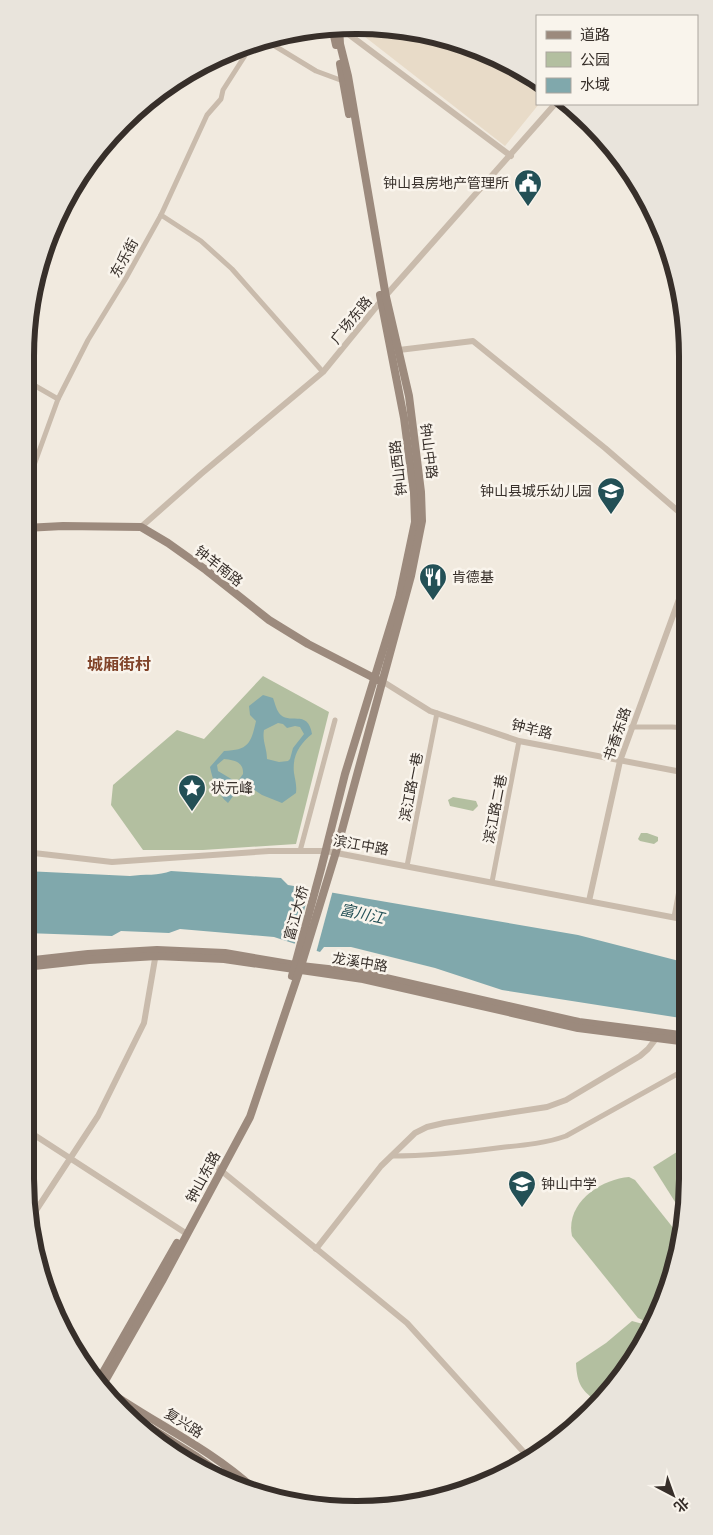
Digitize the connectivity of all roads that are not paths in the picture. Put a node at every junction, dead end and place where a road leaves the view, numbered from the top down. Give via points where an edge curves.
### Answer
1 (333, 34) edge
2 (339, 34) edge
3 (349, 34) edge
4 (273, 45) edge
5 (246, 53) edge
6 (343, 81) junction
7 (554, 105) edge
8 (510, 156) junction
9 (160, 215) junction
10 (384, 299) junction
11 (399, 350) junction
12 (323, 372) junction
13 (34, 385) edge
14 (58, 399) junction
15 (34, 465) edge
16 (679, 512) edge
17 (141, 527) junction
18 (34, 528) edge
19 (679, 599) edge
20 (379, 680) junction
21 (437, 713) junction
22 (336, 720) dead end
23 (631, 728) junction
24 (679, 728) edge
25 (519, 741) junction
26 (620, 760) junction
27 (679, 772) edge
28 (300, 851) junction
29 (326, 851) junction
30 (336, 852) junction
31 (34, 853) edge
32 (407, 866) junction
33 (322, 869) joint
34 (330, 874) joint
35 (492, 882) junction
36 (679, 890) edge
37 (589, 901) junction
38 (674, 917) junction
39 (679, 918) edge
40 (156, 953) junction
41 (34, 960) edge
42 (34, 966) edge
43 (297, 968) junction
44 (658, 1035) junction
45 (679, 1036) edge
46 (679, 1040) edge
47 (679, 1073) edge
48 (34, 1135) edge
49 (391, 1156) junction
50 (71, 1158) junction
51 (220, 1170) junction
52 (36, 1212) edge
53 (185, 1232) junction
54 (316, 1249) junction
55 (103, 1378) edge
56 (120, 1398) edge
57 (157, 1432) edge
58 (525, 1454) edge
59 (204, 1463) edge
60 (244, 1481) edge

1 - 6 main road, 钟山西路
2 - 10 main road, 钟山中路
3 - 8 street
4 - 6 street via 316,71
5 - 9 street, 东乐街 via 223,90 221,99 207,115
6 - 10 main road, 钟山西路
7 - 8 street, 广场东路
8 - 10 street, 广场东路
9 - 12 street via 201,241 232,269
9 - 14 street, 东乐街
10 - 11 main road, 钟山中路
10 - 12 street, 广场东路
10 - 20 main road, 钟山西路 via 404,418 416,522
11 - 16 street via 473,341
11 - 20 main road, 钟山中路 via 409,396 422,521 411,576
12 - 17 street, 广场东路
13 - 14 street
14 - 15 street, 东乐街
17 - 18 main road, 钟羊南路
17 - 20 main road, 钟羊南路 via 206,570 270,620 308,644
19 - 23 street, 书香东路
20 - 21 street, 钟羊路
20 - 29 main road, 钟山西路 via 345,774
20 - 30 main road, 钟山中路
21 - 25 street, 钟羊路
21 - 32 street, 滨江路一巷
22 - 28 street
23 - 24 street
23 - 26 street, 书香东路
25 - 26 street, 钟羊路
25 - 35 street, 滨江路二巷
26 - 27 street, 钟羊路
26 - 37 street, 书香东路
28 - 29 street, 滨江中路
28 - 31 street, 滨江中路 via 112,862
29 - 30 street, 滨江中路
29 - 33 main road, 钟山西路
30 - 32 street, 滨江中路
30 - 34 main road, 钟山中路
32 - 35 street, 滨江中路
33 - 43 main road, 富江大桥
34 - 43 main road, 富江大桥
35 - 37 street, 滨江中路
36 - 38 street
37 - 38 street, 滨江中路
38 - 39 street, 滨江中路
40 - 41 main road, 龙溪中路 via 88,954
40 - 42 main road, 龙溪中路
40 - 43 main road, 龙溪中路 via 225,953
40 - 50 street via 144,1023 98,1116
43 - 44 main road, 龙溪中路 via 363,979 578,1028
43 - 51 main road, 钟山东路 via 250,1117
44 - 45 main road, 龙溪中路
44 - 46 main road, 龙溪中路
44 - 49 street via 640,1056 566,1100 528,1111 427,1127 414,1133
47 - 49 street via 566,1136 551,1141 490,1150
48 - 50 street
49 - 54 street
50 - 52 street
50 - 53 street
51 - 53 main road, 钟山东路
51 - 54 street
53 - 55 main road, 钟山东路
54 - 58 street via 407,1323
56 - 60 main road, 复兴路 via 202,1449
57 - 59 main road, 复兴路

